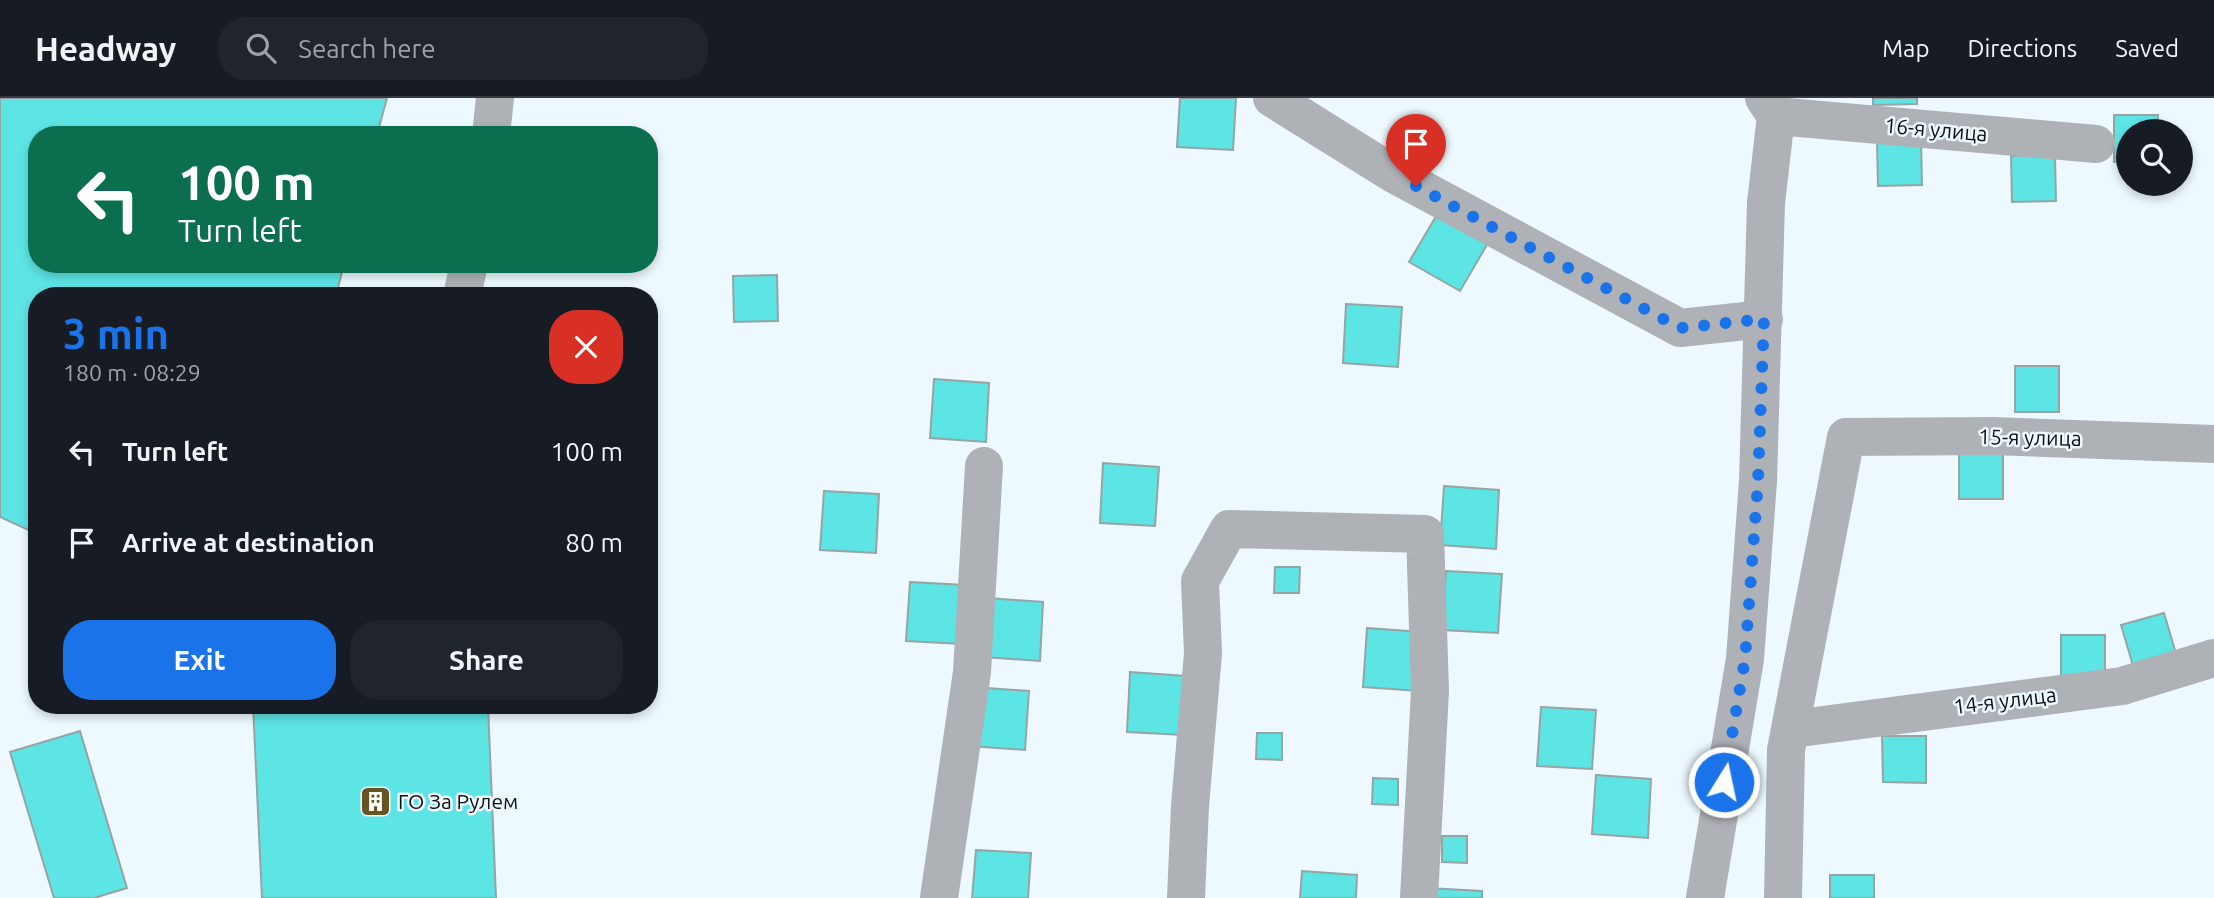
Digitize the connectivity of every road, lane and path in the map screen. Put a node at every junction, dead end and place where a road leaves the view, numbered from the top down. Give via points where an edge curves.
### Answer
1 (495, 98) edge
2 (1272, 98) edge
3 (1771, 106) edge
4 (492, 126) edge
5 (2096, 144) dead end
6 (1764, 319) junction
7 (2214, 443) edge
8 (984, 466) dead end
9 (2214, 658) edge
10 (1792, 729) junction
11 (939, 898) edge
12 (1186, 898) edge
13 (1419, 898) edge
14 (1705, 898) edge
15 (1783, 898) edge

1 - 4 street
2 - 6 street via 1392,173 1680,328
3 - 5 street, 16-я улица
3 - 6 street
6 - 14 street via 1745,659
7 - 10 street, 15-я улица via 1846,437
8 - 11 street via 972,672
9 - 10 street, 14-я улица via 2122,686
10 - 15 street via 1786,750
12 - 13 street via 1203,653 1200,581 1229,529 1425,534 1430,691

